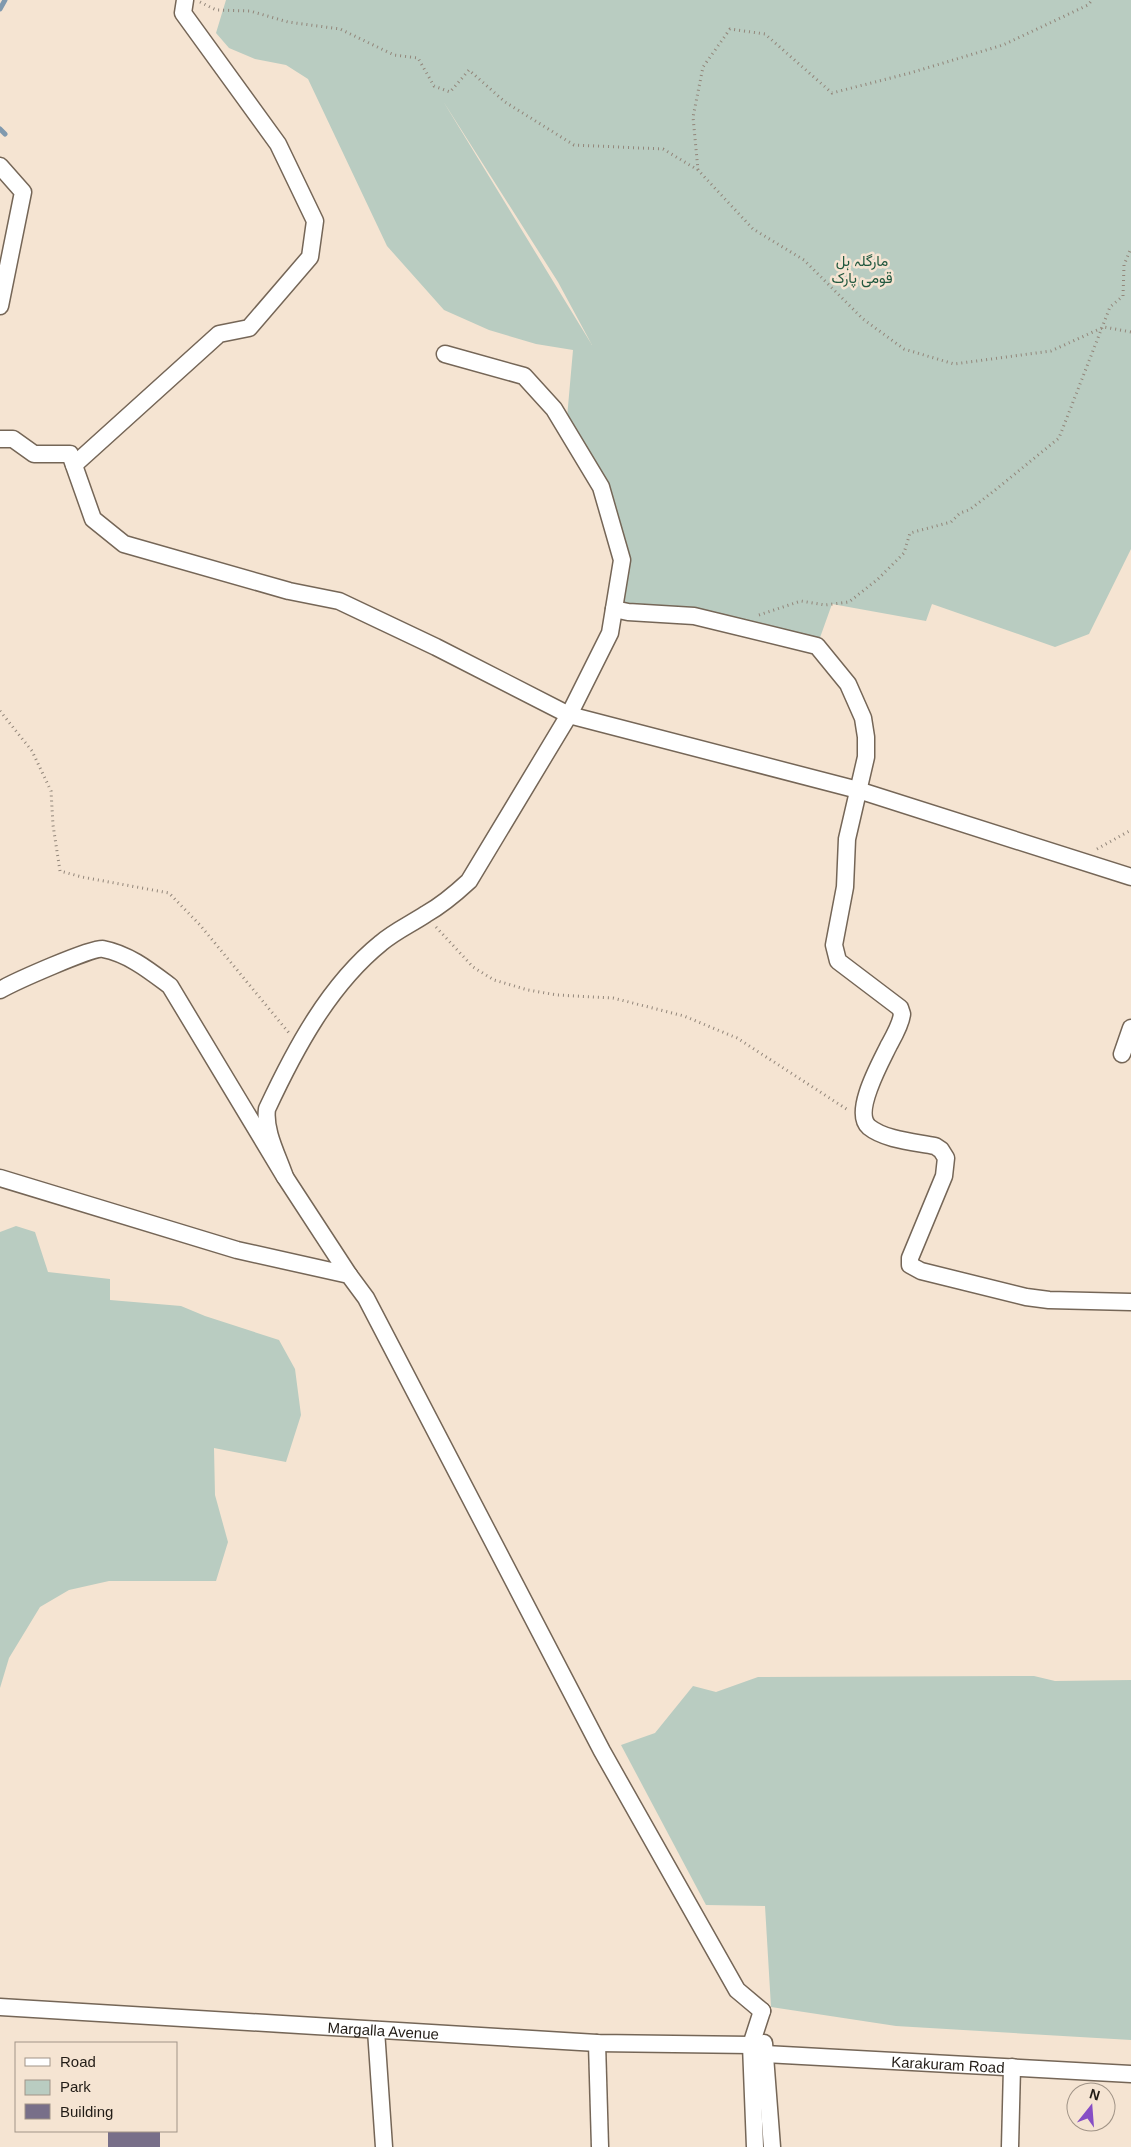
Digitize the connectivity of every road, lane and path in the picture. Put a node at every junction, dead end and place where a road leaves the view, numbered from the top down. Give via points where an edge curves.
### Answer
1 (1092, 0) edge
2 (192, 1) edge
3 (0, 166) edge
4 (698, 170) junction
5 (1131, 248) edge
6 (0, 306) edge
7 (1104, 326) junction
8 (1131, 332) edge
9 (444, 354) dead end
10 (0, 439) edge
11 (74, 465) junction
12 (614, 608) junction
13 (736, 626) junction
14 (0, 710) edge
15 (569, 715) junction
16 (858, 790) junction
17 (1131, 830) edge
18 (1077, 861) junction
19 (1131, 877) edge
20 (426, 915) junction
21 (0, 990) edge
22 (1131, 1028) edge
23 (299, 1045) junction
24 (1122, 1054) dead end
25 (864, 1121) junction
26 (285, 1177) junction
27 (0, 1178) edge
28 (349, 1275) junction
29 (1131, 1302) edge
30 (0, 2008) edge
31 (376, 2030) junction
32 (597, 2043) junction
33 (758, 2049) junction
34 (1012, 2067) junction
35 (1131, 2074) edge
36 (384, 2147) edge
37 (600, 2147) edge
38 (755, 2147) edge
39 (772, 2147) edge
40 (1010, 2147) edge

1 - 4 path via 1088,5 1003,45 832,93 765,34 730,28 703,66 693,117
2 - 4 path via 216,10 250,11 288,22 340,28 394,55 418,58 434,86 450,92 468,70 505,102 574,145 663,149
2 - 11 street via 183,13 278,144 315,220 310,257 249,328 219,334
3 - 6 street via 23,192
4 - 7 path via 753,229 804,260 863,319 904,349 954,364 1051,351
5 - 7 path via 1124,265 1123,296 1110,308
7 - 8 path
7 - 13 path via 1058,438 994,491 951,522 910,533 904,553 849,602 825,605 801,601 770,610
9 - 12 street via 524,376 554,409 601,487 622,560
10 - 11 street via 14,440 34,454 70,454
11 - 15 street via 93,519 124,544 339,601
12 - 13 street via 628,612 694,616
12 - 15 street via 610,633
13 - 16 street via 817,646 848,684 863,718 866,737 866,757
14 - 23 path via 32,751 51,791 60,871 169,893 200,925
15 - 16 street
15 - 20 street via 469,881
16 - 18 street
16 - 25 street via 847,839 845,887 834,952 838,961 900,1008 902,1014 869,1091
17 - 18 path
18 - 19 street
20 - 23 street via 402,927 361,960
20 - 25 path via 461,956 494,980 557,995 613,998 684,1016 757,1049
21 - 26 street via 25,976 101,949 126,956 148,969 170,986
22 - 24 street
23 - 26 street via 266,1115
25 - 29 street via 887,1136 935,1146 946,1158 944,1176 910,1265 921,1271 1026,1297
26 - 28 street
27 - 28 street via 237,1250
28 - 33 street via 371,1307 607,1760 737,1990 762,2011
30 - 31 street, Margalla Avenue
31 - 32 street, Margalla Avenue
31 - 36 street
32 - 33 street, Margalla Avenue
32 - 37 street
33 - 34 street, Karakuram Road
33 - 38 street
33 - 39 street
34 - 35 street, Karakuram Road
34 - 40 street

